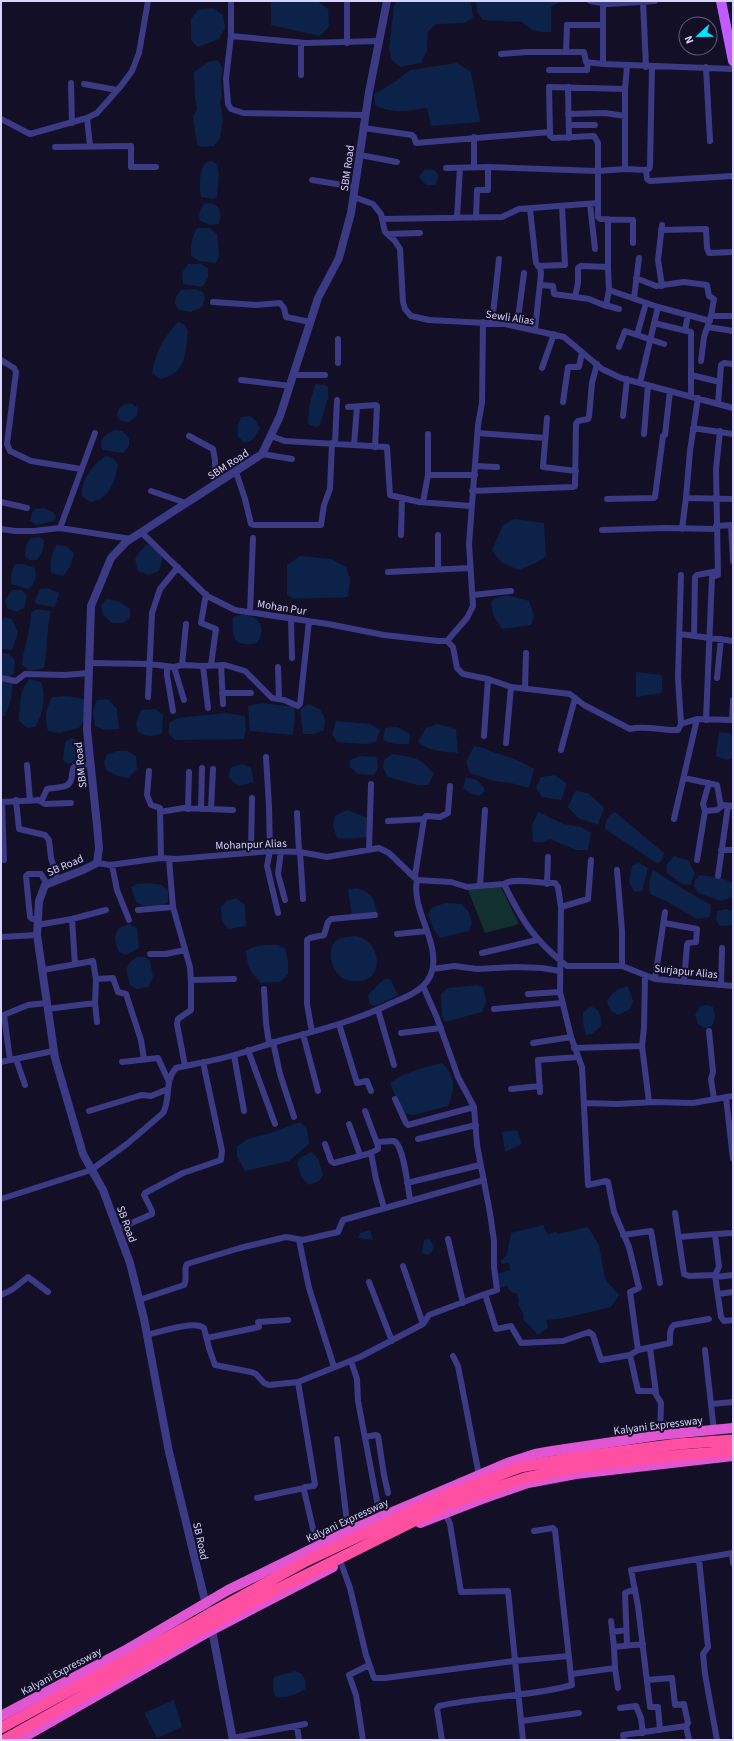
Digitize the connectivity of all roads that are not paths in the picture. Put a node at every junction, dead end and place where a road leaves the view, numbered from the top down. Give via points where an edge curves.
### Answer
1 (148, 1) edge
2 (231, 1) edge
3 (347, 1) edge
4 (386, 1) edge
5 (590, 1) edge
6 (655, 1) edge
7 (721, 1) edge
8 (603, 2) edge
9 (643, 2) edge
10 (603, 25) junction
11 (231, 36) junction
12 (379, 41) junction
13 (301, 43) junction
14 (347, 43) junction
15 (566, 52) junction
16 (501, 54) dead end
17 (733, 61) edge
18 (588, 62) junction
19 (603, 64) junction
20 (627, 66) junction
21 (649, 67) junction
22 (706, 67) junction
23 (733, 69) edge
24 (549, 70) dead end
25 (301, 75) dead end
26 (71, 83) dead end
27 (84, 84) dead end
28 (568, 87) junction
29 (117, 90) junction
30 (625, 90) junction
31 (568, 114) junction
32 (365, 115) junction
33 (625, 116) junction
34 (87, 118) junction
35 (1, 119) edge
36 (72, 123) junction
37 (568, 125) junction
38 (595, 125) dead end
39 (364, 128) junction
40 (550, 132) junction
41 (474, 137) junction
42 (569, 138) junction
43 (710, 141) dead end
44 (90, 146) junction
45 (55, 147) dead end
46 (360, 155) junction
47 (397, 162) dead end
48 (156, 167) dead end
49 (488, 167) junction
50 (446, 168) dead end
51 (460, 168) junction
52 (474, 168) junction
53 (625, 169) junction
54 (646, 170) junction
55 (597, 171) junction
56 (733, 176) edge
57 (312, 180) dead end
58 (355, 187) junction
59 (354, 197) junction
60 (598, 203) junction
61 (590, 204) junction
62 (562, 206) junction
63 (530, 209) junction
64 (457, 217) junction
65 (476, 218) junction
66 (382, 219) junction
67 (608, 219) junction
68 (420, 233) dead end
69 (388, 234) junction
70 (633, 243) dead end
71 (595, 249) dead end
72 (733, 252) edge
73 (639, 258) dead end
74 (499, 259) dead end
75 (538, 266) junction
76 (608, 268) junction
77 (524, 273) dead end
78 (636, 278) junction
79 (540, 285) junction
80 (662, 286) junction
81 (609, 290) junction
82 (575, 297) junction
83 (634, 298) junction
84 (213, 302) dead end
85 (646, 303) junction
86 (606, 306) junction
87 (658, 307) junction
88 (620, 309) dead end
89 (688, 316) junction
90 (733, 316) edge
91 (710, 321) junction
92 (310, 322) junction
93 (483, 322) junction
94 (654, 323) junction
95 (492, 324) junction
96 (517, 326) junction
97 (535, 330) junction
98 (686, 330) junction
99 (733, 331) edge
100 (554, 334) junction
101 (637, 335) junction
102 (649, 339) junction
103 (338, 340) dead end
104 (664, 344) dead end
105 (619, 347) dead end
106 (582, 352) junction
107 (1, 360) edge
108 (701, 361) dead end
109 (338, 363) dead end
110 (597, 364) junction
111 (733, 364) edge
112 (542, 368) dead end
113 (293, 375) junction
114 (326, 375) dead end
115 (691, 375) junction
116 (626, 379) junction
117 (241, 380) dead end
118 (720, 382) junction
119 (640, 383) junction
120 (648, 385) junction
121 (290, 386) junction
122 (670, 391) junction
123 (691, 397) junction
124 (698, 398) junction
125 (337, 400) dead end
126 (563, 402) dead end
127 (718, 404) junction
128 (348, 407) dead end
129 (357, 407) junction
130 (733, 408) edge
131 (623, 416) dead end
132 (547, 418) dead end
133 (694, 428) junction
134 (720, 431) junction
135 (95, 433) dead end
136 (478, 433) junction
137 (428, 434) dead end
138 (644, 434) dead end
139 (733, 434) edge
140 (189, 436) dead end
141 (271, 436) junction
142 (545, 438) junction
143 (333, 444) junction
144 (354, 445) junction
145 (375, 447) junction
146 (262, 454) junction
147 (292, 459) dead end
148 (476, 466) junction
149 (497, 467) dead end
150 (82, 469) junction
151 (236, 472) junction
152 (576, 472) junction
153 (428, 475) junction
154 (474, 475) junction
155 (215, 485) junction
156 (151, 491) dead end
157 (472, 491) junction
158 (402, 498) junction
159 (686, 498) junction
160 (607, 499) dead end
161 (733, 499) edge
162 (716, 500) junction
163 (1, 502) edge
164 (422, 502) junction
165 (186, 503) junction
166 (471, 506) junction
167 (27, 508) dead end
168 (732, 525) edge
169 (60, 528) junction
170 (716, 528) junction
171 (1, 529) edge
172 (682, 529) junction
173 (602, 530) dead end
174 (141, 532) junction
175 (401, 535) dead end
176 (438, 535) dead end
177 (253, 538) dead end
178 (131, 539) junction
179 (733, 561) edge
180 (178, 567) junction
181 (470, 568) junction
182 (438, 569) junction
183 (388, 572) dead end
184 (718, 572) junction
185 (681, 575) dead end
186 (511, 591) dead end
187 (206, 594) junction
188 (473, 595) junction
189 (250, 612) junction
190 (291, 618) junction
191 (309, 621) junction
192 (186, 624) dead end
193 (680, 634) junction
194 (694, 636) junction
195 (709, 637) junction
196 (721, 639) junction
197 (447, 641) junction
198 (733, 641) edge
199 (526, 653) dead end
200 (292, 658) dead end
201 (89, 663) junction
202 (149, 664) junction
203 (182, 665) junction
204 (211, 665) junction
205 (221, 665) junction
206 (167, 666) junction
207 (204, 666) junction
208 (174, 667) junction
209 (278, 667) dead end
210 (89, 673) junction
211 (1, 678) edge
212 (717, 678) dead end
213 (488, 679) junction
214 (511, 687) junction
215 (525, 689) junction
216 (222, 693) junction
217 (251, 693) dead end
218 (148, 697) dead end
219 (575, 698) junction
220 (279, 699) junction
221 (184, 700) dead end
222 (733, 700) edge
223 (223, 704) dead end
224 (208, 708) dead end
225 (173, 711) dead end
226 (697, 719) junction
227 (706, 720) junction
228 (732, 720) edge
229 (681, 724) junction
230 (484, 736) dead end
231 (506, 743) dead end
232 (561, 750) dead end
233 (266, 757) dead end
234 (91, 764) junction
235 (28, 765) dead end
236 (202, 768) dead end
237 (213, 769) dead end
238 (149, 771) dead end
239 (189, 772) dead end
240 (684, 778) junction
241 (708, 783) junction
242 (371, 784) dead end
243 (450, 786) dead end
244 (252, 798) dead end
245 (16, 800) junction
246 (38, 800) junction
247 (30, 801) junction
248 (2, 802) edge
249 (71, 803) dead end
250 (730, 806) edge
251 (721, 807) junction
252 (188, 808) junction
253 (201, 809) junction
254 (211, 809) junction
255 (233, 810) dead end
256 (484, 810) dead end
257 (705, 811) junction
258 (160, 812) junction
259 (297, 813) dead end
260 (424, 819) junction
261 (674, 819) dead end
262 (388, 822) dead end
263 (370, 849) junction
264 (721, 850) junction
265 (733, 850) edge
266 (270, 851) junction
267 (281, 851) junction
268 (251, 852) junction
269 (299, 852) junction
270 (548, 857) dead end
271 (161, 858) junction
272 (169, 859) junction
273 (4, 860) dead end
274 (591, 860) dead end
275 (697, 860) dead end
276 (97, 863) junction
277 (112, 865) junction
278 (617, 870) dead end
279 (718, 876) dead end
280 (416, 878) junction
281 (58, 880) junction
282 (47, 884) junction
283 (504, 884) junction
284 (547, 884) junction
285 (480, 885) junction
286 (303, 899) dead end
287 (285, 900) dead end
288 (173, 907) junction
289 (560, 907) junction
290 (106, 910) dead end
291 (138, 910) dead end
292 (665, 912) dead end
293 (278, 914) dead end
294 (375, 915) dead end
295 (72, 919) junction
296 (129, 920) dead end
297 (37, 922) junction
298 (664, 923) junction
299 (427, 931) junction
300 (396, 934) dead end
301 (37, 935) junction
302 (1, 937) edge
303 (537, 940) junction
304 (722, 948) dead end
305 (185, 950) junction
306 (482, 953) dead end
307 (150, 954) dead end
308 (561, 962) junction
309 (76, 964) junction
310 (622, 966) junction
311 (433, 969) junction
312 (43, 970) junction
313 (560, 971) junction
314 (645, 976) junction
315 (96, 978) junction
316 (234, 979) dead end
317 (656, 979) junction
318 (191, 980) junction
319 (684, 982) junction
320 (721, 985) junction
321 (423, 986) junction
322 (733, 986) edge
323 (264, 989) dead end
324 (560, 992) junction
325 (528, 994) dead end
326 (95, 1003) junction
327 (562, 1003) junction
328 (47, 1006) junction
329 (494, 1009) dead end
330 (378, 1010) junction
331 (2, 1016) edge
332 (97, 1022) dead end
333 (339, 1024) junction
334 (441, 1028) junction
335 (709, 1031) dead end
336 (312, 1032) junction
337 (402, 1033) dead end
338 (303, 1034) junction
339 (570, 1037) junction
340 (271, 1043) junction
341 (533, 1043) dead end
342 (642, 1046) junction
343 (574, 1048) junction
344 (248, 1050) junction
345 (53, 1051) junction
346 (234, 1055) junction
347 (578, 1057) junction
348 (13, 1059) junction
349 (144, 1059) junction
350 (1, 1062) edge
351 (122, 1062) dead end
352 (203, 1062) junction
353 (394, 1065) dead end
354 (185, 1066) junction
355 (169, 1082) junction
356 (25, 1085) dead end
357 (168, 1089) junction
358 (511, 1090) dead end
359 (371, 1091) dead end
360 (318, 1092) dead end
361 (733, 1096) edge
362 (726, 1097) junction
363 (395, 1099) dead end
364 (714, 1099) junction
365 (649, 1102) junction
366 (584, 1103) junction
367 (474, 1107) junction
368 (89, 1111) dead end
369 (244, 1111) dead end
370 (365, 1111) dead end
371 (294, 1117) dead end
372 (275, 1124) dead end
373 (349, 1124) dead end
374 (476, 1125) junction
375 (418, 1139) dead end
376 (377, 1142) junction
377 (326, 1144) dead end
378 (371, 1152) junction
379 (360, 1155) junction
380 (733, 1159) edge
381 (480, 1164) junction
382 (91, 1170) junction
383 (484, 1180) junction
384 (407, 1183) junction
385 (1, 1199) edge
386 (410, 1200) junction
387 (384, 1208) junction
388 (675, 1213) dead end
389 (118, 1229) junction
390 (733, 1232) edge
391 (715, 1234) junction
392 (623, 1235) junction
393 (678, 1237) junction
394 (448, 1239) dead end
395 (299, 1240) junction
396 (403, 1266) dead end
397 (733, 1275) edge
398 (716, 1276) junction
399 (369, 1282) dead end
400 (660, 1283) dead end
401 (48, 1292) dead end
402 (733, 1292) edge
403 (485, 1294) junction
404 (718, 1294) junction
405 (1, 1295) edge
406 (139, 1300) junction
407 (463, 1303) junction
408 (288, 1320) dead end
409 (709, 1320) dead end
410 (733, 1320) edge
411 (423, 1324) junction
412 (147, 1335) junction
413 (207, 1338) junction
414 (392, 1341) junction
415 (650, 1348) junction
416 (638, 1350) junction
417 (705, 1350) dead end
418 (630, 1355) junction
419 (453, 1356) dead end
420 (351, 1361) junction
421 (334, 1367) junction
422 (298, 1382) junction
423 (656, 1393) junction
424 (733, 1402) edge
425 (711, 1404) junction
426 (733, 1428) edge
427 (714, 1431) junction
428 (660, 1436) junction
429 (365, 1437) junction
430 (337, 1439) dead end
431 (733, 1440) edge
432 (733, 1451) edge
433 (733, 1456) edge
434 (479, 1475) junction
435 (304, 1488) junction
436 (388, 1493) dead end
437 (257, 1498) dead end
438 (445, 1513) junction
439 (380, 1517) junction
440 (534, 1530) dead end
441 (348, 1532) junction
442 (318, 1546) junction
443 (732, 1553) edge
444 (699, 1559) junction
445 (341, 1563) junction
446 (733, 1564) edge
447 (635, 1589) junction
448 (205, 1604) junction
449 (611, 1621) dead end
450 (209, 1622) junction
451 (626, 1630) junction
452 (612, 1632) junction
453 (643, 1644) junction
454 (626, 1645) junction
455 (614, 1647) junction
456 (568, 1656) junction
457 (514, 1661) junction
458 (369, 1665) junction
459 (615, 1668) junction
460 (572, 1674) junction
461 (647, 1680) junction
462 (618, 1688) dead end
463 (518, 1695) junction
464 (620, 1708) dead end
465 (579, 1713) dead end
466 (1, 1716) edge
467 (522, 1721) junction
468 (305, 1724) dead end
469 (297, 1726) junction
470 (686, 1726) junction
471 (1, 1728) edge
472 (660, 1730) junction
473 (639, 1735) edge
474 (233, 1739) edge
475 (4, 1740) edge
476 (19, 1740) edge
477 (299, 1740) edge
478 (363, 1740) edge
479 (442, 1740) edge
480 (523, 1740) edge
481 (624, 1740) edge
482 (689, 1740) edge
483 (717, 1740) edge

1 - 29 street via 139,53 132,71
2 - 11 street
3 - 14 street
4 - 12 street, SBM Road
5 - 8 street
6 - 9 street
7 - 17 main road
8 - 9 street
8 - 10 street
9 - 21 street
10 - 15 street via 567,25
10 - 19 street
11 - 13 street
11 - 32 street via 226,79 228,104 236,112
12 - 14 street
12 - 32 street, SBM Road
13 - 14 street
13 - 25 street
15 - 16 street
15 - 18 street via 584,52
18 - 19 street
18 - 24 street via 587,70
19 - 20 street
20 - 21 street
20 - 30 street
21 - 22 street
21 - 54 street via 650,166
22 - 23 street
22 - 43 street
26 - 36 street
27 - 29 street
28 - 30 street
28 - 31 street
28 - 40 street via 548,88
29 - 34 street via 97,112
30 - 33 street
31 - 33 street via 605,113
31 - 37 street
32 - 39 street, SBM Road
33 - 53 street
34 - 36 street
34 - 44 street
35 - 36 street via 30,134
37 - 38 street
37 - 42 street
39 - 41 street via 412,135 416,143
39 - 46 street, SBM Road
40 - 41 street via 522,136
40 - 42 street via 553,138
41 - 52 street
42 - 55 street via 597,138
44 - 45 street
44 - 48 street via 131,146 131,167
46 - 47 street
46 - 58 street, SBM Road
49 - 52 street
49 - 55 street
49 - 65 street via 488,190 477,190
50 - 51 street
51 - 52 street
51 - 64 street
53 - 54 street
53 - 55 street
54 - 56 street via 650,181
55 - 60 street
57 - 58 street
58 - 59 street, SBM Road
59 - 66 street, Sewli Alias via 374,204
59 - 92 street, SBM Road via 339,258 318,298
60 - 61 street
60 - 67 street via 599,218
61 - 62 street
61 - 71 street
62 - 63 street
62 - 75 street via 565,265
63 - 65 street via 519,209 502,217
63 - 75 street
64 - 65 street
64 - 66 street
66 - 69 street, Sewli Alias via 385,232
67 - 70 street via 633,220
67 - 76 street
68 - 69 street
69 - 93 street, Sewli Alias via 400,249 402,302 411,316 429,320
72 - 80 street via 709,253 706,229 662,228 658,260
73 - 78 street
74 - 95 street
75 - 79 street
76 - 81 street
76 - 82 street via 579,267
77 - 96 street
78 - 80 street via 654,286
78 - 83 street
79 - 82 street via 553,286 554,294
79 - 97 street
80 - 91 street via 684,282 707,285 709,296 714,299
81 - 83 street
81 - 86 street
82 - 86 street
83 - 85 street
84 - 92 street via 256,305 280,303 286,317
85 - 87 street
85 - 101 street
86 - 88 street
87 - 89 street
87 - 94 street
89 - 91 street
89 - 98 street
90 - 91 street
91 - 99 street
91 - 108 street
92 - 113 street, SBM Road
93 - 95 street, Sewli Alias
93 - 136 street via 482,403
94 - 98 street
94 - 102 street
95 - 96 street, Sewli Alias
96 - 97 street, Sewli Alias
97 - 100 street, Sewli Alias
98 - 115 street via 691,334
100 - 106 street, Sewli Alias via 564,337
100 - 112 street
101 - 102 street
101 - 105 street via 624,331
102 - 104 street
102 - 119 street
103 - 109 street
106 - 110 street, Sewli Alias
106 - 126 street via 579,368 568,367
107 - 150 street via 16,372 7,444 10,451 31,461
110 - 116 street, Sewli Alias via 602,369
110 - 152 street via 592,383 590,417 576,424
111 - 118 street via 722,364
113 - 114 street
113 - 121 street, SBM Road
115 - 118 street
115 - 123 street
116 - 119 street, Sewli Alias
116 - 131 street
117 - 121 street
118 - 127 street
119 - 120 street, Sewli Alias
120 - 122 street, Sewli Alias
120 - 138 street
121 - 141 street, SBM Road
122 - 123 street, Sewli Alias
122 - 160 street via 655,497
123 - 124 street, Sewli Alias
124 - 127 street, Sewli Alias
124 - 133 street
125 - 143 street
127 - 130 street, Sewli Alias
128 - 129 street
129 - 144 street
129 - 145 street via 377,406
132 - 142 street
133 - 134 street
133 - 159 street
134 - 139 street
134 - 162 street
135 - 150 street
136 - 142 street
136 - 148 street
137 - 153 street
140 - 155 street via 213,449
141 - 143 street via 285,441
141 - 146 street, SBM Road
142 - 152 street via 543,468
143 - 144 street
143 - 151 street via 330,489 321,525 251,524
144 - 145 street
145 - 158 street via 387,447 389,493
146 - 147 street
146 - 151 street, SBM Road
148 - 149 street
148 - 154 street
150 - 169 street
151 - 155 street, SBM Road
152 - 157 street via 575,486 570,489
153 - 154 street
153 - 164 street
154 - 157 street
155 - 165 street, SBM Road
156 - 165 street
157 - 166 street
158 - 164 street
158 - 175 street
159 - 162 street
159 - 172 street
161 - 162 street
162 - 170 street
163 - 167 street
164 - 166 street
165 - 174 street, SBM Road
166 - 181 street
168 - 170 street
168 - 179 street
169 - 171 street via 34,531
169 - 178 street
170 - 172 street
170 - 184 street
172 - 173 street
174 - 178 street, SBM Road
174 - 180 street, Mohan Pur
176 - 182 street
177 - 189 street
178 - 201 street, SBM Road via 111,558 91,606
180 - 187 street, Mohan Pur
180 - 202 street via 160,589 155,601
181 - 182 street
181 - 188 street
182 - 183 street
184 - 194 street via 695,577
184 - 195 street via 718,575 712,578
185 - 193 street
186 - 188 street
187 - 189 street, Mohan Pur via 235,610
187 - 204 street via 201,623 216,629
188 - 197 street via 473,606 467,618
189 - 190 street, Mohan Pur
190 - 191 street, Mohan Pur
190 - 200 street
191 - 197 street, Mohan Pur via 384,635
191 - 220 street via 300,704
192 - 203 street
193 - 194 street
193 - 229 street via 678,677
194 - 195 street
195 - 196 street
195 - 227 street
196 - 198 street
196 - 212 street
197 - 213 street via 453,647 459,671
199 - 215 street
201 - 202 street
201 - 210 street, SBM Road
202 - 206 street
202 - 218 street
203 - 207 street
203 - 208 street
204 - 205 street
204 - 207 street
205 - 216 street
205 - 220 street via 245,671 272,698
206 - 208 street
206 - 225 street via 166,676
207 - 224 street
208 - 221 street
209 - 220 street
210 - 211 street via 25,674 16,681
210 - 234 street, SBM Road via 87,730
213 - 214 street
213 - 230 street
214 - 215 street
214 - 231 street
215 - 219 street via 570,694
216 - 217 street
216 - 223 street
219 - 229 street via 630,730 638,727 678,730
219 - 232 street
222 - 228 street
226 - 227 street
226 - 229 street
226 - 240 street
227 - 228 street
233 - 266 street
234 - 246 street via 74,767 70,784 47,789 44,799
234 - 276 street, SBM Road via 98,833
235 - 247 street
236 - 253 street
237 - 254 street
238 - 258 street via 147,795 151,805 160,808
239 - 252 street
240 - 241 street
240 - 261 street
241 - 251 street via 717,786
241 - 257 street via 703,804
242 - 263 street
243 - 260 street via 448,813 440,817 426,816
244 - 268 street
245 - 247 street
245 - 248 street
245 - 281 street via 19,829 45,835
246 - 247 street
246 - 249 street via 45,804
248 - 273 street
250 - 251 street
250 - 264 street
251 - 257 street
252 - 253 street
252 - 258 street
253 - 254 street
254 - 255 street
256 - 285 street
257 - 275 street
258 - 271 street
259 - 269 street
260 - 262 street
260 - 280 street
263 - 269 street, Mohanpur Alias via 327,857
263 - 280 street, Mohanpur Alias via 378,848 389,852
264 - 265 street
264 - 279 street
266 - 267 street, Mohanpur Alias
266 - 268 street, Mohanpur Alias
266 - 293 street via 267,866
267 - 269 street, Mohanpur Alias
267 - 287 street via 278,874
268 - 272 street, Mohanpur Alias
269 - 286 street
270 - 284 street
271 - 272 street, Mohanpur Alias
271 - 277 street, Mohanpur Alias
272 - 288 street
274 - 289 street via 588,899
276 - 277 street, Mohanpur Alias
276 - 281 street, SB Road
277 - 296 street via 117,890
278 - 310 street
280 - 285 street via 467,887
280 - 299 street via 416,902
281 - 282 street, SB Road
282 - 297 street, SB Road via 39,900
282 - 297 street via 41,874 26,876 30,917
283 - 284 street via 517,881
283 - 285 street
283 - 303 street via 517,913
284 - 289 street via 557,885
288 - 291 street
288 - 305 street
289 - 308 street
290 - 295 street
292 - 298 street
294 - 336 street via 331,919 324,935 307,940 307,1004
295 - 297 street
295 - 309 street
297 - 301 street, SB Road
298 - 317 street
298 - 319 street via 698,931 696,942 687,945
299 - 300 street
299 - 311 street
301 - 302 street
301 - 312 street, SB Road
303 - 306 street
303 - 308 street
304 - 320 street
305 - 307 street
305 - 318 street
308 - 310 street, Surjapur Alias via 567,966
308 - 313 street
309 - 312 street
309 - 315 street via 93,961
310 - 314 street, Surjapur Alias
311 - 313 street via 454,966 477,969 542,968
311 - 321 street
312 - 328 street, SB Road
313 - 324 street
314 - 317 street, Surjapur Alias
314 - 342 street
315 - 326 street
315 - 349 street via 113,978 118,992 126,994 142,1040
316 - 318 street
317 - 319 street, Surjapur Alias
318 - 354 street via 191,1010 178,1019 177,1024
319 - 320 street, Surjapur Alias
320 - 322 street, Surjapur Alias
321 - 330 street
321 - 334 street
323 - 340 street via 266,1023
324 - 325 street
324 - 327 street
326 - 328 street
326 - 332 street
327 - 329 street
327 - 339 street
328 - 331 street via 26,1006
328 - 345 street, SB Road
330 - 333 street
330 - 353 street
331 - 348 street
333 - 336 street
333 - 359 street via 357,1083 367,1081
334 - 337 street
334 - 367 street via 458,1077
335 - 364 street
336 - 338 street
338 - 340 street
338 - 360 street
339 - 341 street
339 - 343 street
340 - 344 street
340 - 371 street
342 - 343 street
342 - 365 street
343 - 347 street
344 - 346 street
344 - 372 street
345 - 348 street
345 - 382 street, SB Road via 83,1154
346 - 352 street
346 - 369 street
347 - 358 street via 538,1060 540,1089
347 - 366 street via 582,1067
348 - 350 street
348 - 356 street
349 - 351 street
349 - 355 street via 158,1058
352 - 354 street
352 - 389 street via 222,1151 221,1160 183,1173 145,1192 152,1214
354 - 355 street via 172,1072
355 - 357 street
357 - 368 street via 151,1096 135,1096
357 - 382 street via 167,1106 158,1119
361 - 362 street
362 - 364 street
362 - 380 street
363 - 367 street via 408,1125
364 - 365 street via 693,1102
365 - 366 street
366 - 392 street via 588,1185 608,1182 614,1212
367 - 374 street
370 - 376 street
373 - 379 street
374 - 375 street
374 - 381 street
376 - 378 street via 378,1148
376 - 384 street via 397,1142 402,1154
377 - 379 street via 332,1162
378 - 379 street
378 - 387 street
381 - 383 street
381 - 384 street
382 - 385 street
382 - 389 street, SB Road via 103,1190
383 - 386 street
383 - 403 street via 494,1241 497,1290
384 - 386 street
386 - 387 street
387 - 395 street via 343,1220 338,1232
388 - 393 street
389 - 406 street, SB Road
390 - 391 street
391 - 393 street
391 - 398 street via 718,1267
392 - 400 street via 651,1230
392 - 416 street via 633,1260 638,1288 630,1292
393 - 398 street via 684,1274
394 - 407 street
395 - 406 street via 286,1237 187,1264 184,1285
395 - 421 street via 307,1281
396 - 411 street
397 - 398 street
398 - 404 street
399 - 414 street
401 - 405 street via 28,1277 14,1289
402 - 404 street
403 - 407 street
403 - 418 street via 496,1329 512,1326 521,1343 563,1341 589,1332 593,1335 601,1360
404 - 410 street via 722,1320
406 - 412 street, SB Road
407 - 411 street via 429,1315
408 - 413 street via 258,1322 259,1327
409 - 415 street via 674,1325 670,1331 670,1343
411 - 414 street
412 - 413 street via 193,1325 204,1328
412 - 448 street, SB Road via 169,1452
413 - 422 street via 213,1361 218,1366 253,1373 269,1385
414 - 420 street
415 - 416 street
415 - 423 street
416 - 418 street
417 - 425 street
418 - 423 street via 638,1391
419 - 434 street via 458,1366
420 - 421 street
420 - 429 street via 357,1379 358,1401
421 - 422 street
422 - 435 street via 315,1484
423 - 428 street via 661,1403
424 - 425 street
425 - 427 street
426 - 427 highway, Kalyani Expressway
427 - 428 highway, Kalyani Expressway
428 - 434 highway, Kalyani Expressway via 535,1454
429 - 436 street via 378,1436
429 - 439 street
430 - 441 street
431 - 450 highway via 678,1444 520,1467 437,1499 306,1561
432 - 450 highway via 580,1467 524,1478 446,1505
433 - 438 highway via 576,1474 528,1484
434 - 439 highway, Kalyani Expressway
435 - 437 street
435 - 442 street
438 - 445 highway
438 - 457 street via 450,1524 461,1592 508,1591
439 - 441 highway, Kalyani Expressway
440 - 456 street via 554,1530
441 - 442 highway, Kalyani Expressway
442 - 448 highway, Kalyani Expressway
443 - 444 street
443 - 446 street
444 - 447 street via 631,1570
444 - 483 street via 708,1647 703,1654
445 - 450 highway
445 - 458 street via 350,1588
447 - 451 street via 625,1593
447 - 453 street
448 - 450 street, SB Road
448 - 466 highway, Kalyani Expressway via 124,1651
449 - 452 street
450 - 471 highway
450 - 474 street, SB Road
450 - 475 highway
450 - 476 highway
451 - 452 street
451 - 454 street
452 - 455 street
453 - 454 street
453 - 461 street
454 - 455 street
455 - 459 street
456 - 457 street
456 - 460 street
457 - 458 street via 376,1679
457 - 463 street
458 - 478 street via 349,1675 356,1695
459 - 460 street
459 - 462 street
460 - 463 street via 572,1685
461 - 470 street via 672,1678 675,1705 684,1704 688,1723
461 - 472 street via 650,1707 658,1708
463 - 467 street
463 - 479 street via 439,1706 437,1709
464 - 473 street via 636,1706 641,1718
465 - 467 street
467 - 480 street
468 - 469 street
469 - 474 street
469 - 477 street
470 - 472 street
470 - 482 street
472 - 473 street
473 - 481 street via 623,1735

